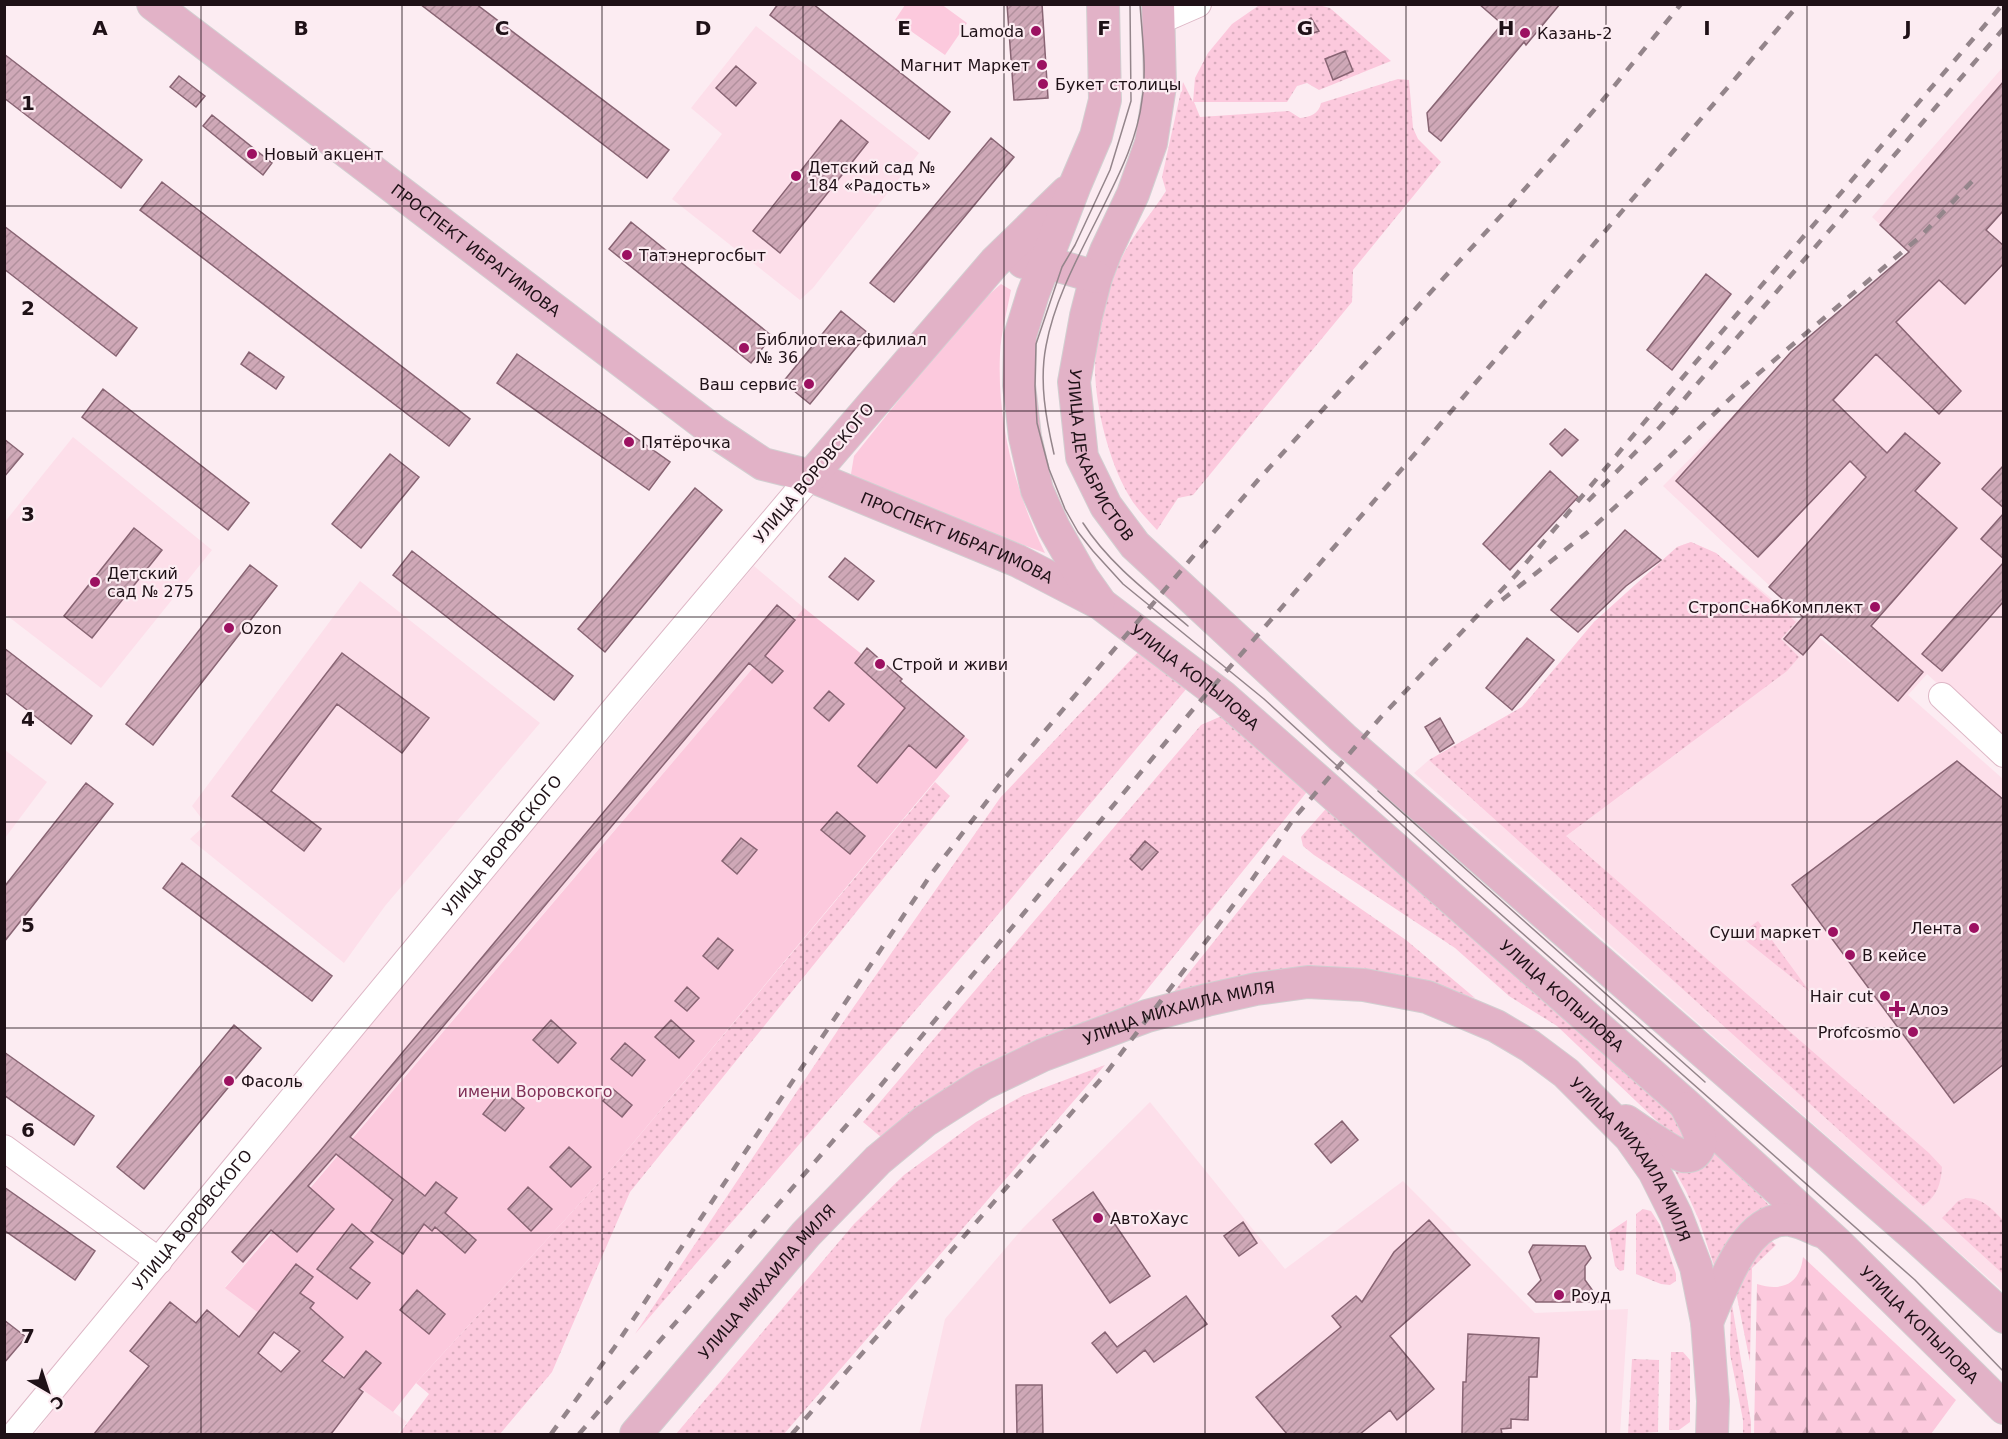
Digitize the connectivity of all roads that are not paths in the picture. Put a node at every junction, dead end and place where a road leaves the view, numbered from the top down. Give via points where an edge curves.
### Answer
1 (153, 4) edge
2 (185, 4) edge
3 (1103, 4) edge
4 (1198, 4) edge
5 (1158, 13) edge
6 (1075, 185) junction
7 (995, 262) junction
8 (1045, 262) junction
9 (1096, 277) junction
10 (811, 476) junction
11 (1101, 604) junction
12 (1942, 696) dead end
13 (2004, 754) edge
14 (1685, 1104) junction
15 (1600, 1106) junction
16 (4, 1148) edge
17 (1826, 1233) junction
18 (159, 1261) junction
19 (2004, 1317) edge
20 (1707, 1322) junction
21 (2004, 1408) edge
22 (15, 1434) edge
23 (636, 1434) edge
24 (1712, 1434) edge

1 - 10 main road, ПРОСПЕКТ ИБРАГИМОВА via 715,432 763,464
2 - 10 main road, ПРОСПЕКТ ИБРАГИМОВА via 632,345
3 - 6 main road via 1105,100 1096,136
4 - 5 street
5 - 9 main road, УЛИЦА ДЕКАБРИСТОВ via 1160,86 1151,143
6 - 7 main road, УЛИЦА ВОРОВСКОГО
6 - 8 main road
7 - 8 main road
7 - 10 main road, УЛИЦА ВОРОВСКОГО
8 - 9 main road
8 - 11 main road via 1020,336 1024,437 1037,490 1054,528
9 - 19 main road, УЛИЦА ДЕКАБРИСТОВ via 1074,382 1082,457 1106,506 1135,545 1407,796
10 - 11 main road, ПРОСПЕКТ ИБРАГИМОВА via 1018,561
10 - 18 street, УЛИЦА ВОРОВСКОГО
11 - 14 main road, УЛИЦА КОПЫЛОВА via 1222,696
12 - 13 street
14 - 15 main road via 1700,1142 1698,1151 1685,1157
14 - 17 main road, УЛИЦА КОПЫЛОВА
15 - 20 main road, УЛИЦА МИХАИЛА МИЛЯ via 1630,1137 1658,1178 1696,1267
15 - 23 main road, УЛИЦА МИХАИЛА МИЛЯ via 1530,1046 1496,1026 1427,997 1364,986 1308,982 1246,991 1147,1016 1043,1055 993,1079 925,1121 832,1205
16 - 18 street
17 - 20 main road via 1791,1220 1762,1227 1737,1254
17 - 21 main road, УЛИЦА КОПЫЛОВА
18 - 22 street, УЛИЦА ВОРОВСКОГО
20 - 24 main road, УЛИЦА МИХАИЛА МИЛЯ

